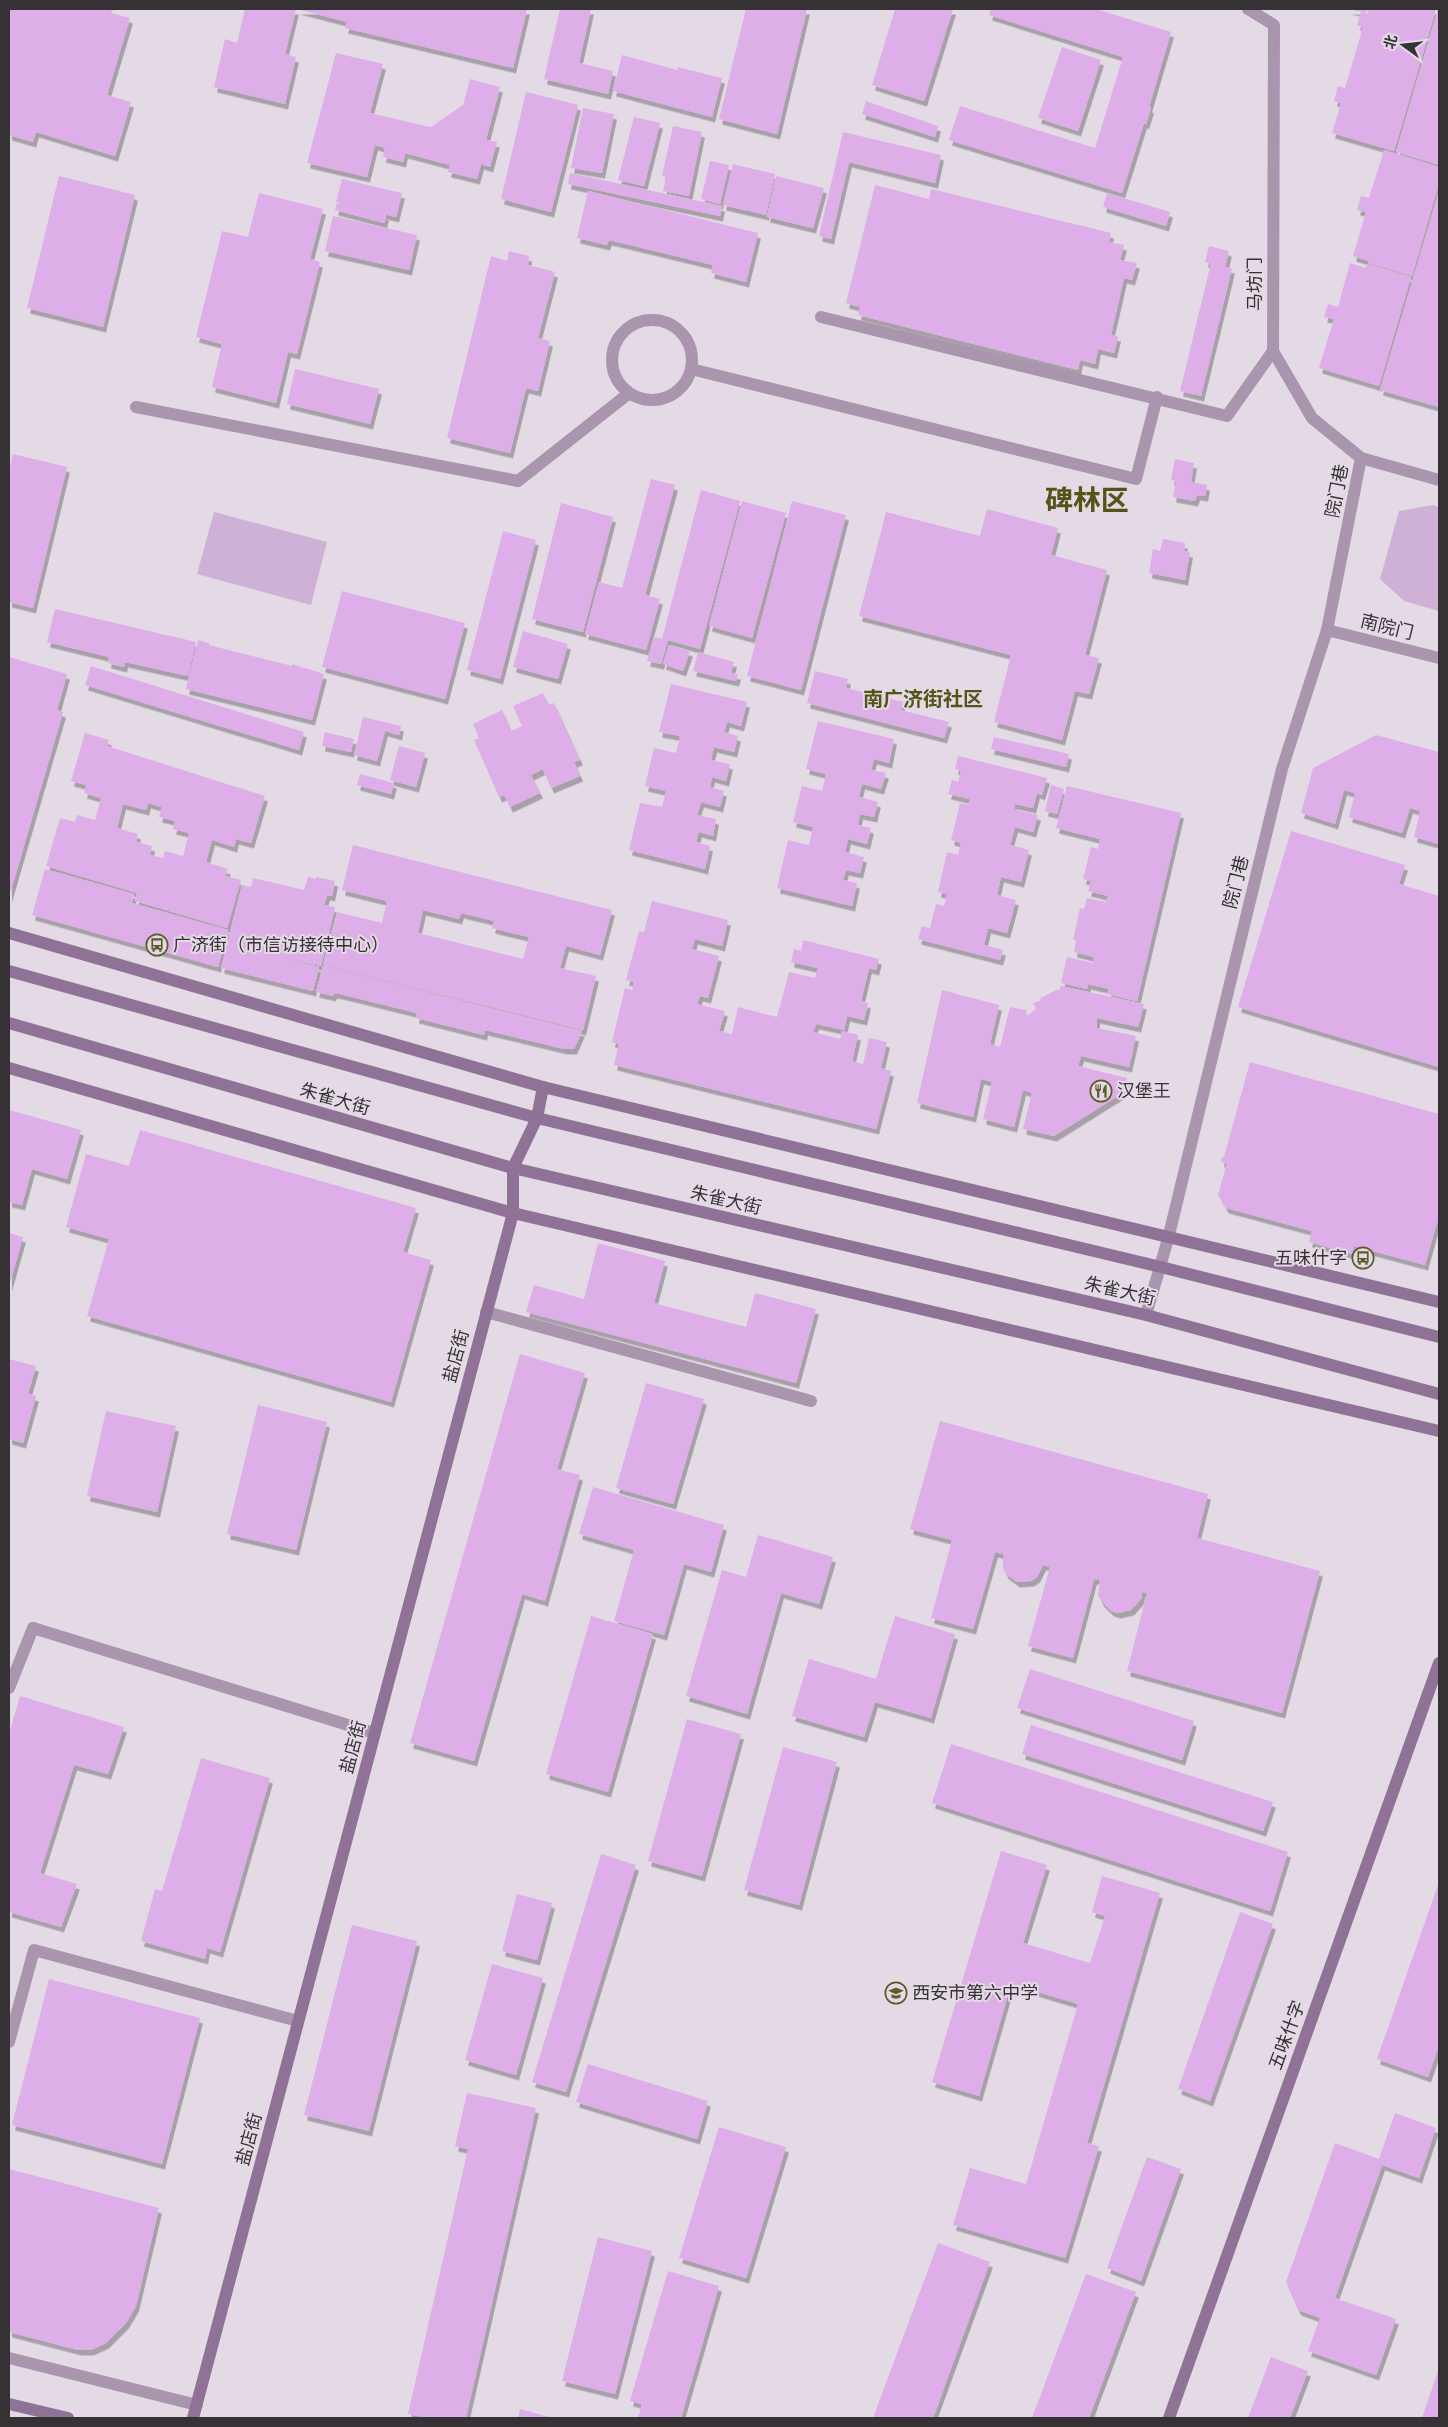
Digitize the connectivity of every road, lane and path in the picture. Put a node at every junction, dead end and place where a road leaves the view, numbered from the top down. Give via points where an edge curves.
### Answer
1 (1248, 9) edge
2 (821, 316) dead end
3 (1273, 351) junction
4 (691, 369) junction
5 (628, 394) junction
6 (1157, 397) junction
7 (136, 406) dead end
8 (1361, 458) junction
9 (1439, 480) edge
10 (1327, 630) junction
11 (1439, 658) edge
12 (9, 933) edge
13 (9, 971) edge
14 (9, 1024) edge
15 (9, 1068) edge
16 (542, 1087) junction
17 (537, 1118) junction
18 (513, 1168) junction
19 (513, 1213) junction
20 (1168, 1239) junction
21 (1161, 1267) junction
22 (1439, 1302) edge
23 (486, 1312) junction
24 (1146, 1315) junction
25 (1439, 1337) edge
26 (1439, 1394) edge
27 (811, 1401) dead end
28 (1439, 1431) edge
29 (1439, 1663) edge
30 (9, 1688) edge
31 (374, 1733) junction
32 (298, 2021) junction
33 (9, 2042) edge
34 (9, 2358) edge
35 (9, 2404) edge
36 (196, 2405) junction
37 (68, 2418) edge
38 (193, 2418) edge
39 (1169, 2418) edge

1 - 3 street, 马坊门 via 1274,25
2 - 6 street
3 - 6 street via 1227,416
3 - 8 street via 1312,418
4 - 5 street via 685,384 673,395 658,400 642,400
4 - 5 street via 692,354 676,327 661,321 645,320 631,326 619,337 612,351 612,367 617,382
4 - 6 street via 1136,479
5 - 7 street via 518,481
8 - 9 street
8 - 10 street, 院门巷
10 - 11 street, 南院门
10 - 20 street, 院门巷 via 1282,769
12 - 16 street
13 - 17 street, 朱雀大街
14 - 18 street, 朱雀大街
15 - 19 street
16 - 17 street, 盐店街
16 - 20 street
17 - 18 street, 盐店街
17 - 21 street, 朱雀大街
18 - 19 street, 盐店街
18 - 24 street, 朱雀大街
19 - 23 street, 盐店街
19 - 28 street
20 - 21 street, 院门巷
20 - 22 street
21 - 24 street, 院门巷
21 - 25 street, 朱雀大街
23 - 27 street
23 - 31 street, 盐店街
24 - 26 street, 朱雀大街
29 - 39 street, 五味什字
30 - 31 street via 33,1628
31 - 32 street, 盐店街
32 - 33 street via 34,1950
32 - 36 street, 盐店街
34 - 36 street
35 - 37 street
36 - 38 street, 盐店街

